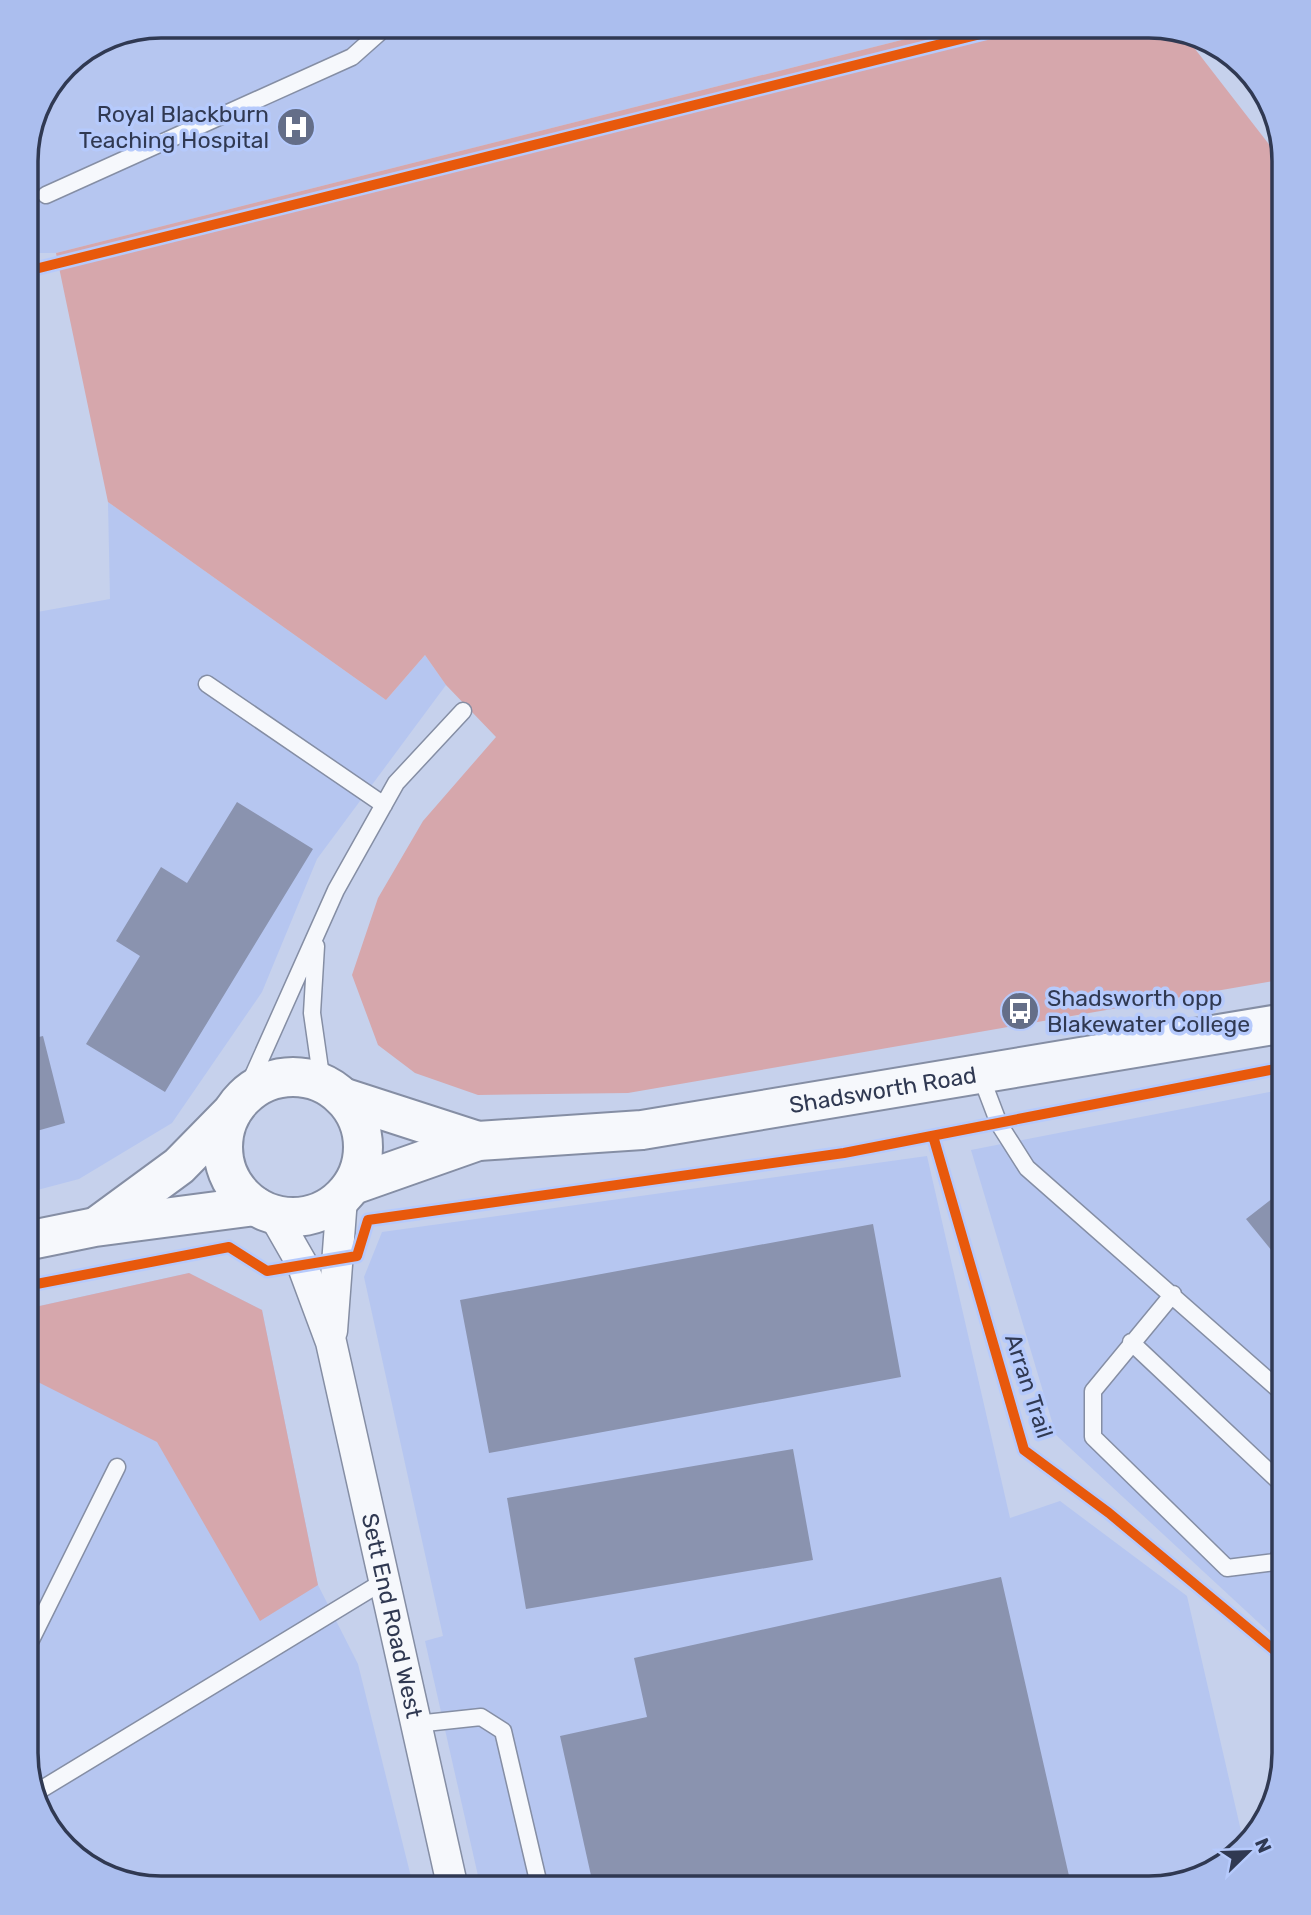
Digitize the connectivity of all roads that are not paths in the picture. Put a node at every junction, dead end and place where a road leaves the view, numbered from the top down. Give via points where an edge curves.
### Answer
1 (372, 39) edge
2 (46, 195) dead end
3 (207, 684) dead end
4 (463, 711) dead end
5 (384, 805) junction
6 (316, 936) junction
7 (1272, 1025) edge
8 (979, 1074) junction
9 (332, 1090) junction
10 (238, 1105) junction
11 (478, 1140) junction
12 (347, 1191) junction
13 (264, 1210) junction
14 (95, 1227) junction
15 (38, 1238) edge
16 (1173, 1294) junction
17 (331, 1342) junction
18 (1131, 1342) junction
19 (1272, 1383) edge
20 (117, 1467) dead end
21 (1272, 1474) edge
22 (1272, 1562) edge
23 (384, 1581) junction
24 (38, 1626) edge
25 (416, 1724) junction
26 (44, 1788) edge
27 (450, 1876) edge
28 (537, 1876) edge

1 - 2 lane via 352,57
3 - 5 lane
4 - 5 lane via 396,783
5 - 6 lane
6 - 9 lane via 312,1013
6 - 10 lane
7 - 8 main road, Shadsworth Road
8 - 11 main road, Shadsworth Road via 642,1130
8 - 16 lane via 999,1124 1027,1168
9 - 10 main road, Shadsworth Road via 301,1077 280,1078 260,1085
9 - 11 main road, Shadsworth Road
9 - 12 main road via 356,1116 363,1139 362,1163
10 - 13 main road via 225,1130 223,1152 228,1173 239,1191
10 - 14 main road, Shadsworth Road via 179,1166
11 - 12 main road, Shadsworth Road
12 - 13 main road, Shadsworth Road via 321,1212 298,1217
12 - 17 street, Sett End Road West
13 - 14 main road, Shadsworth Road
13 - 17 street, Sett End Road West via 302,1264
14 - 15 main road, Shadsworth Road
16 - 18 lane
16 - 19 lane
17 - 23 street, Sett End Road West
18 - 21 lane
18 - 22 lane via 1093,1391 1093,1437 1227,1567
20 - 24 lane
23 - 25 street, Sett End Road West
23 - 26 lane
25 - 27 street, Sett End Road West
25 - 28 lane via 481,1717 503,1731

